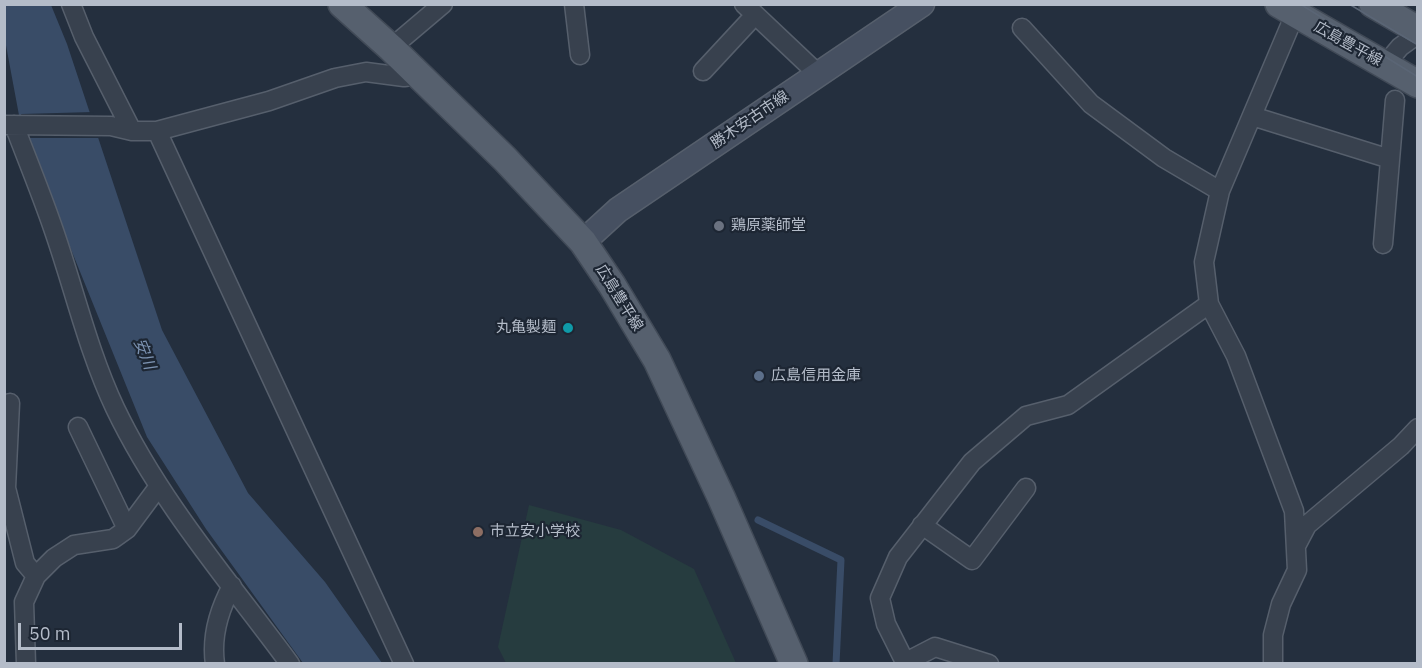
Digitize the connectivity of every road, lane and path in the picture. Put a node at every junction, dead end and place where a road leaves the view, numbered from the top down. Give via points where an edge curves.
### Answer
1 (71, 4) edge
2 (342, 4) edge
3 (443, 4) edge
4 (574, 4) edge
5 (922, 4) edge
6 (1374, 4) edge
7 (1287, 9) edge
8 (749, 10) edge
9 (1022, 28) dead end
10 (1418, 32) edge
11 (392, 48) junction
12 (580, 56) dead end
13 (1385, 65) junction
14 (702, 71) dead end
15 (818, 74) junction
16 (418, 75) junction
17 (1418, 84) edge
18 (1395, 100) dead end
19 (1252, 116) junction
20 (13, 125) edge
21 (132, 131) junction
22 (157, 131) junction
23 (1390, 159) junction
24 (1220, 192) junction
25 (583, 242) junction
26 (1383, 244) dead end
27 (1209, 304) junction
28 (10, 403) dead end
29 (78, 427) dead end
30 (1418, 428) edge
31 (159, 486) junction
32 (1026, 488) dead end
33 (922, 525) junction
34 (127, 529) junction
35 (1297, 544) junction
36 (36, 576) junction
37 (232, 586) junction
38 (26, 663) edge
39 (215, 663) edge
40 (290, 663) edge
41 (404, 663) edge
42 (794, 663) edge
43 (906, 663) edge
44 (989, 663) edge
45 (1273, 663) edge

1 - 21 street
2 - 11 main road, 広島豊平線
3 - 11 street
4 - 12 street
5 - 15 main road, 勝木安古市線
6 - 10 main road
7 - 13 main road, 広島豊平線
7 - 19 street
8 - 14 street
8 - 15 street
9 - 24 street via 1091,104 1164,158
10 - 13 street
11 - 16 main road, 広島豊平線
13 - 17 main road, 広島豊平線
15 - 25 main road, 勝木安古市線 via 618,210
16 - 22 street via 366,72 335,78 269,101
16 - 25 main road, 広島豊平線
18 - 23 street
19 - 23 street
19 - 24 street
20 - 21 street via 111,126
20 - 31 street via 53,226 98,367 116,410
21 - 22 street
22 - 41 street
23 - 26 street
24 - 27 street via 1204,262
25 - 42 main road, 広島豊平線 via 657,360
27 - 33 street via 1068,405 1026,416 972,462
27 - 35 street via 1236,356 1288,493
28 - 36 street via 6,488 25,563
29 - 34 street
30 - 35 street via 1307,525
31 - 34 street
31 - 37 street
32 - 33 street via 972,560
33 - 43 street via 897,557 880,598 885,624
34 - 36 street via 112,539 74,545
35 - 45 street via 1297,570 1273,634
36 - 38 street via 24,602
37 - 39 street via 214,637
37 - 40 street
43 - 44 street via 935,647

